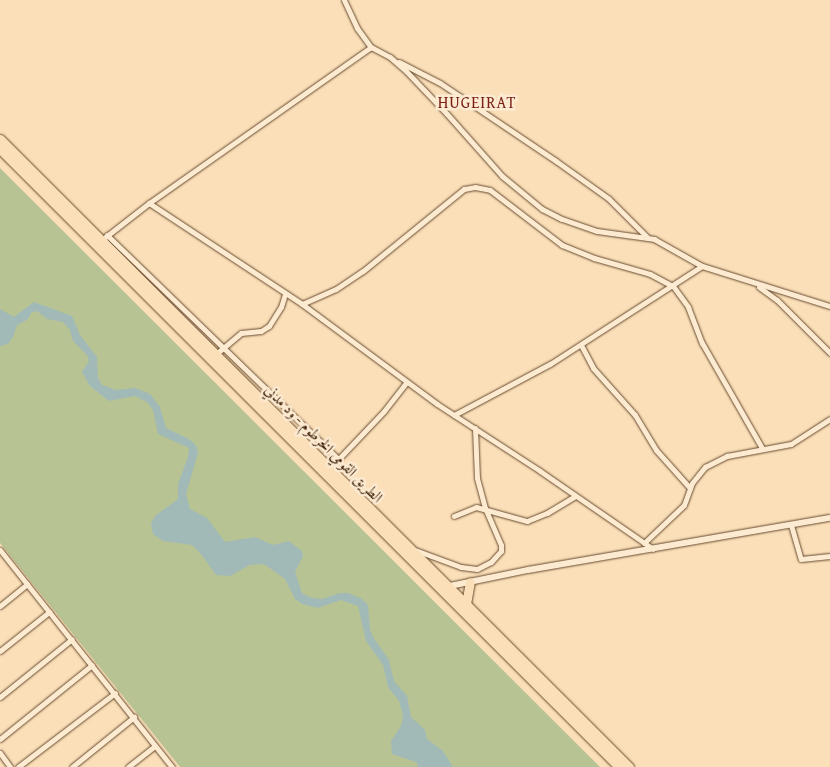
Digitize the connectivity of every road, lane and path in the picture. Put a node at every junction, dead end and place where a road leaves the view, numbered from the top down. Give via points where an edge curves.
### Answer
1 (344, 0) edge
2 (371, 47) junction
3 (390, 58) junction
4 (0, 139) edge
5 (0, 149) edge
6 (149, 203) junction
7 (647, 237) junction
8 (102, 240) junction
9 (702, 266) junction
10 (754, 284) junction
11 (673, 286) junction
12 (285, 294) junction
13 (302, 304) junction
14 (830, 306) edge
15 (581, 345) junction
16 (225, 347) junction
17 (830, 353) edge
18 (216, 354) junction
19 (407, 382) junction
20 (454, 415) junction
21 (830, 419) edge
22 (475, 428) junction
23 (762, 448) junction
24 (338, 459) junction
25 (330, 468) junction
26 (690, 488) junction
27 (576, 496) junction
28 (485, 508) junction
29 (454, 516) dead end
30 (830, 518) edge
31 (791, 525) junction
32 (644, 543) junction
33 (409, 548) junction
34 (653, 549) junction
35 (0, 550) edge
36 (830, 556) edge
37 (5, 557) junction
38 (0, 561) edge
39 (470, 582) junction
40 (27, 584) junction
41 (444, 588) junction
42 (466, 604) junction
43 (0, 606) edge
44 (49, 612) junction
45 (72, 639) junction
46 (0, 651) edge
47 (92, 665) junction
48 (115, 693) junction
49 (0, 697) edge
50 (134, 717) junction
51 (0, 739) edge
52 (155, 746) junction
53 (0, 753) edge
54 (10, 767) edge
55 (18, 767) edge
56 (72, 767) edge
57 (128, 767) edge
58 (172, 767) edge
59 (619, 767) edge
60 (629, 767) edge

1 - 2 street via 357,28
2 - 3 street
2 - 6 street
3 - 7 street via 440,83 556,161 609,199
3 - 7 street via 447,114 502,176 542,209 597,231
4 - 8 highway, الطريق القومي الخرطوم - ود مدني
5 - 8 highway, الطريق القومي الخرطوم - ود مدني
6 - 8 street
6 - 12 street
7 - 9 street via 662,242
8 - 16 street
8 - 18 highway, الطريق القومي الخرطوم - ود مدني
8 - 41 highway, الطريق القومي الخرطوم - ود مدني
9 - 10 street
9 - 11 street
10 - 14 street
10 - 17 street via 777,300
11 - 13 street via 650,274 562,245 495,192 469,187 348,282
11 - 15 street
11 - 23 street via 688,307 702,343
12 - 13 street
12 - 16 street via 282,307 269,326 261,331 240,333
13 - 19 street
15 - 20 street
15 - 26 street via 593,368 635,415 656,450
16 - 18 street
16 - 24 street
18 - 25 highway, الطريق القومي الخرطوم - ود مدني
19 - 20 street
19 - 24 street
20 - 22 street
21 - 23 street via 791,444
22 - 27 street
22 - 28 street via 476,478
23 - 26 street via 719,459 699,472
24 - 25 street
25 - 33 highway, الطريق القومي الخرطوم - ود مدني
26 - 32 street via 684,504
27 - 28 street via 527,521
27 - 32 street
28 - 29 street via 470,508
28 - 33 street via 501,548 484,567 461,567
30 - 31 street
31 - 34 street
31 - 36 street via 801,559
32 - 34 street
33 - 41 highway, الطريق القومي الخرطوم - ود مدني
34 - 39 street
35 - 37 street
37 - 38 street
37 - 40 street
39 - 41 street
39 - 42 highway
40 - 43 street
40 - 44 street
41 - 42 highway, الطريق القومي الخرطوم - ود مدني
41 - 59 highway, الطريق القومي الخرطوم - ود مدني
42 - 60 highway, الطريق القومي الخرطوم - ود مدني
44 - 45 street
44 - 46 street
45 - 47 street
45 - 49 street
47 - 48 street
47 - 51 street
48 - 50 street
48 - 55 street
50 - 52 street
50 - 56 street
52 - 57 street
52 - 58 street
53 - 54 street

